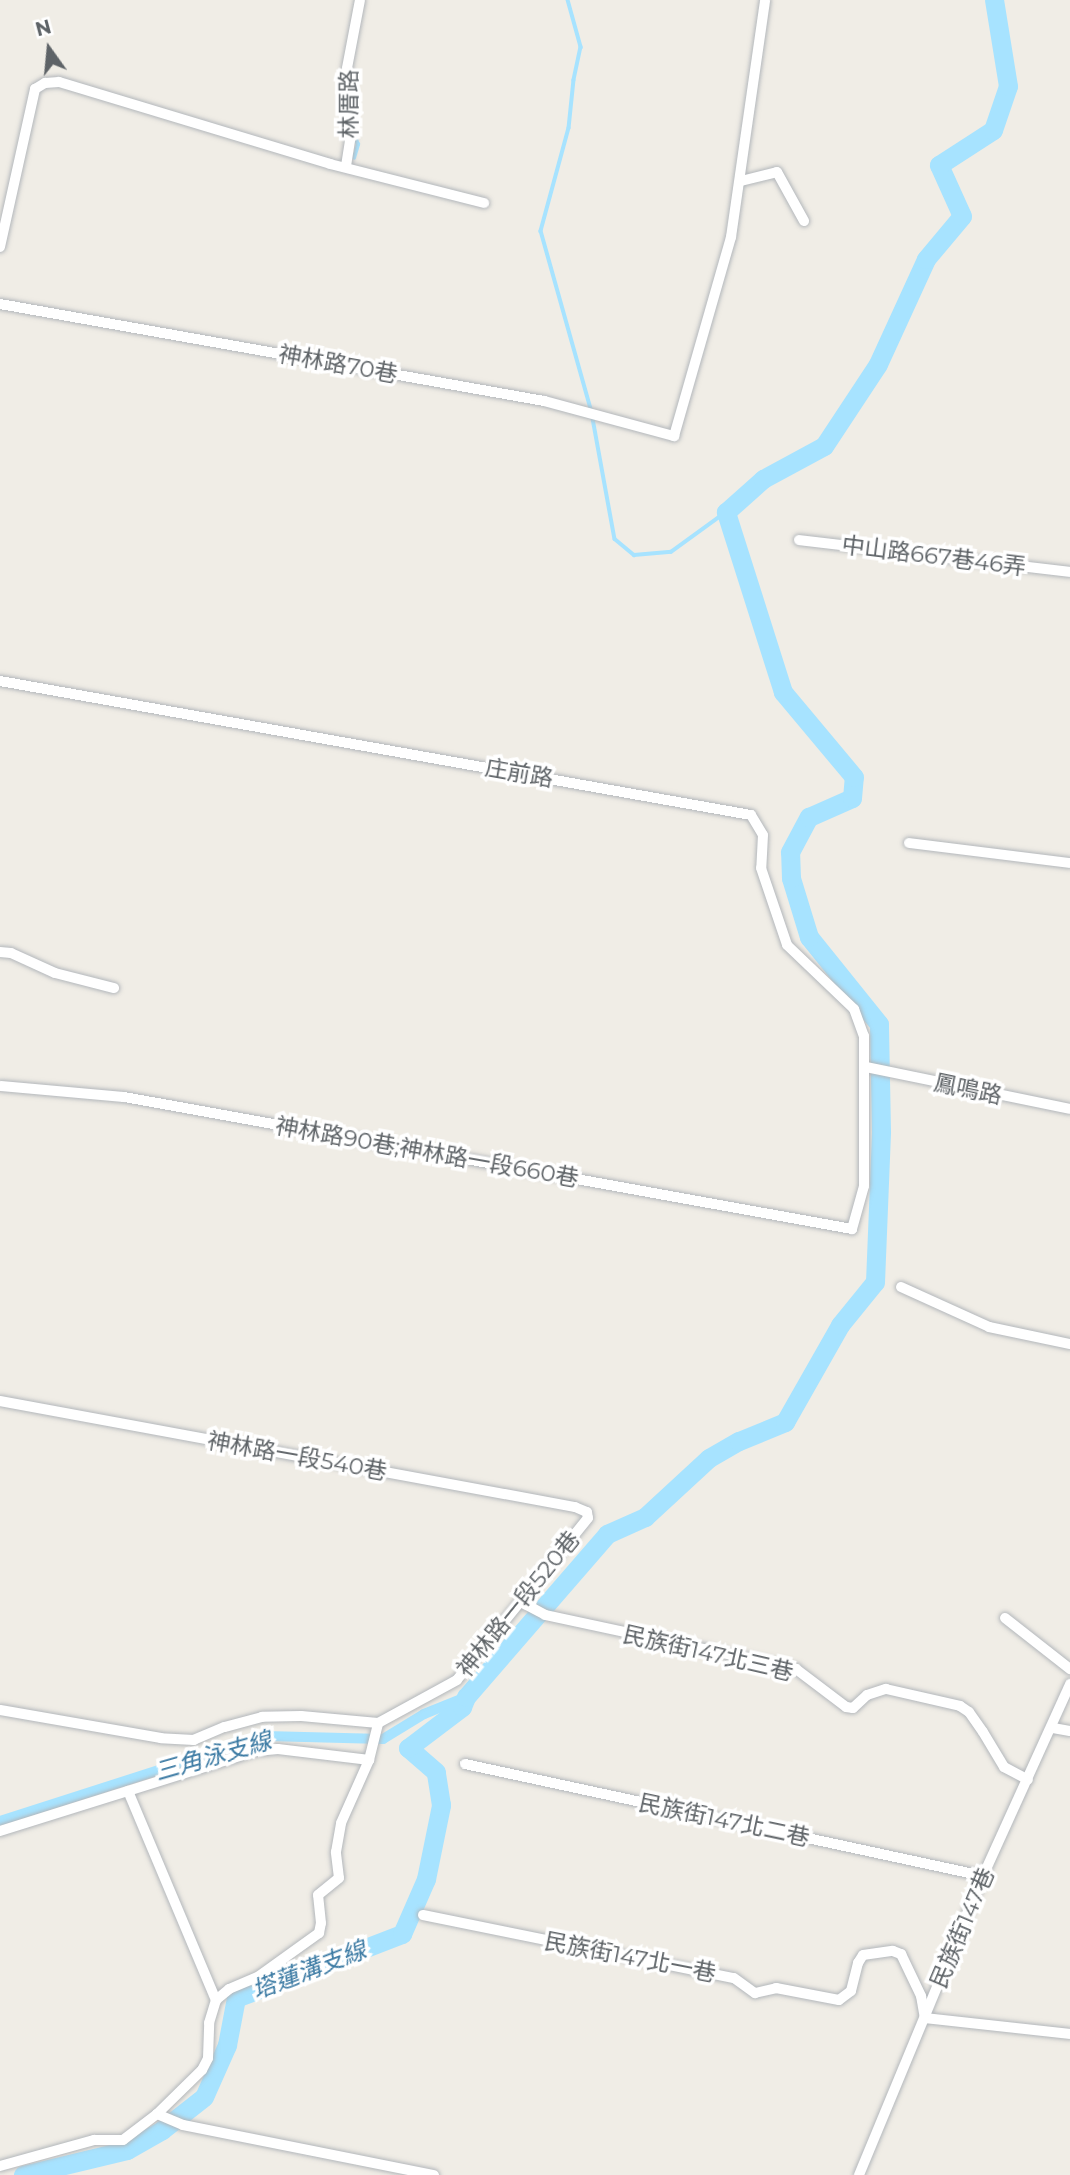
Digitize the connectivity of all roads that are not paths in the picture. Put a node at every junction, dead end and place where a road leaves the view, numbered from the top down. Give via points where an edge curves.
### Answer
1 (360, 0) edge
2 (765, 0) edge
3 (345, 166) junction
4 (741, 181) junction
5 (484, 203) dead end
6 (804, 221) dead end
7 (0, 247) edge
8 (0, 304) edge
9 (799, 540) dead end
10 (1070, 572) edge
11 (0, 681) edge
12 (909, 843) dead end
13 (1070, 863) edge
14 (0, 952) edge
15 (114, 988) dead end
16 (866, 1067) junction
17 (0, 1086) edge
18 (1070, 1109) edge
19 (901, 1287) dead end
20 (1070, 1344) edge
21 (0, 1401) edge
22 (588, 1518) joint
23 (521, 1602) junction
24 (1005, 1618) dead end
25 (1070, 1669) edge
26 (1070, 1684) edge
27 (0, 1710) edge
28 (378, 1723) junction
29 (1053, 1728) junction
30 (1070, 1731) edge
31 (369, 1760) junction
32 (465, 1764) dead end
33 (1028, 1780) junction
34 (128, 1791) junction
35 (0, 1831) edge
36 (983, 1876) junction
37 (423, 1914) dead end
38 (216, 2000) junction
39 (925, 2018) junction
40 (1070, 2034) edge
41 (157, 2114) junction
42 (0, 2166) edge
43 (434, 2175) edge
44 (859, 2175) edge

1 - 3 street, 林厝路 via 347,68 351,135
2 - 4 street
3 - 5 street
3 - 7 street via 59,82 44,83 35,89
4 - 6 street via 777,172
4 - 8 street, 神林路70巷 via 732,237 674,436 544,401
9 - 10 street, 中山路667巷46弄
11 - 16 street, 庄前路 via 751,815 762,835 761,868 787,945 855,1009 864,1036
12 - 13 street
14 - 15 street
16 - 17 street, 神林路90巷;神林路一段660巷 via 864,1186 852,1229 124,1097
16 - 18 street, 鳳鳴路
19 - 20 street via 989,1327
21 - 22 street, 神林路一段540巷 via 575,1507 587,1512
22 - 23 street, 神林路一段520巷
23 - 28 street, 神林路一段520巷 via 457,1680
23 - 33 street, 民族街147北三巷 via 545,1615 796,1669 846,1707 886,1689 960,1706 969,1712 1004,1767
24 - 25 street
26 - 29 street, 民族街147巷
27 - 28 street via 194,1740 261,1717
28 - 31 street
29 - 30 street
29 - 33 street, 民族街147巷
31 - 34 street via 278,1749 256,1751
31 - 38 street via 341,1823 336,1852 339,1878 318,1895 319,1933
32 - 36 street, 民族街147北二巷
33 - 36 street, 民族街147巷
34 - 35 street
34 - 38 street
36 - 39 street, 民族街147巷
37 - 39 street, 民族街147北一巷 via 734,1978 755,1993 776,1988 839,2000 850,1991 863,1955 893,1951 901,1954 921,1996
38 - 41 street via 209,2023 208,2058 202,2070
39 - 40 street
39 - 44 street, 民族街147巷
41 - 42 street via 123,2140 94,2140
41 - 43 street via 183,2125

